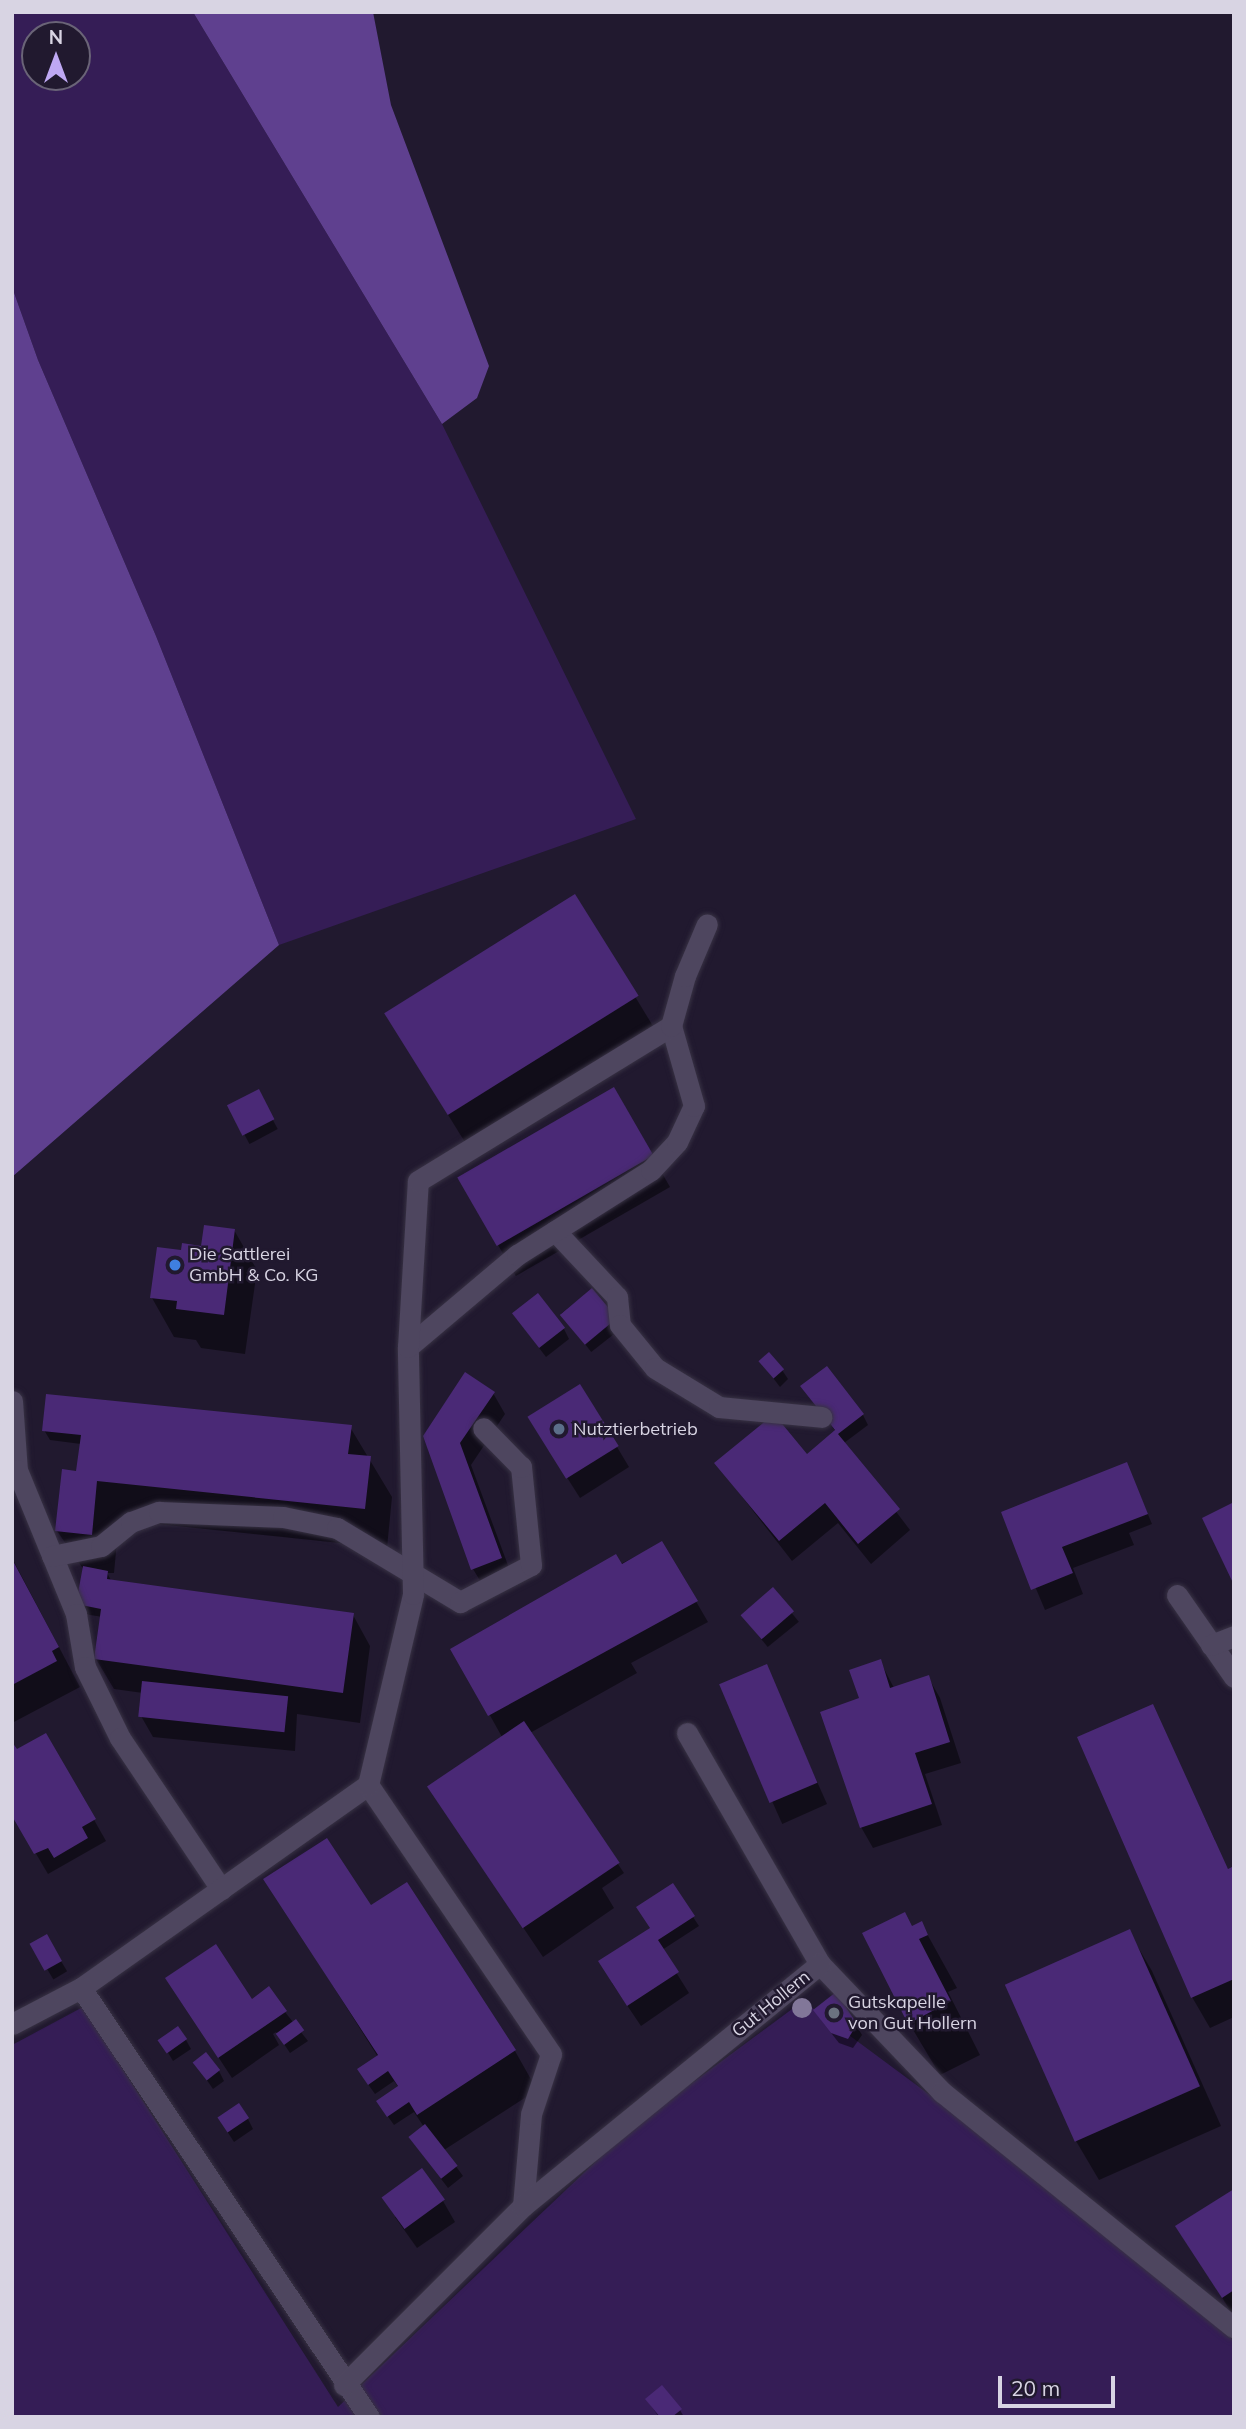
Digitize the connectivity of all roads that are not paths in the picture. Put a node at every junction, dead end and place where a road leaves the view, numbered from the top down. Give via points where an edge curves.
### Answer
1 (707, 924) dead end
2 (671, 1026) junction
3 (555, 1231) junction
4 (408, 1347) junction
5 (12, 1402) edge
6 (822, 1417) dead end
7 (483, 1427) dead end
8 (52, 1556) junction
9 (413, 1573) junction
10 (1177, 1595) dead end
11 (1234, 1636) edge
12 (1211, 1645) junction
13 (1234, 1677) edge
14 (687, 1733) dead end
15 (368, 1786) junction
16 (221, 1889) junction
17 (820, 1964) junction
18 (81, 1988) junction
19 (12, 2024) edge
20 (523, 2206) junction
21 (1234, 2328) edge
22 (344, 2385) junction
23 (369, 2417) edge

1 - 2 street
2 - 3 street via 694,1106 677,1142 652,1170
2 - 4 street via 418,1181
3 - 4 street via 517,1255
3 - 6 street via 617,1297 621,1325 655,1368 719,1407
4 - 9 street
5 - 8 street via 18,1470
7 - 9 street via 520,1467 531,1565 460,1602
8 - 9 street via 101,1546 131,1522 159,1512 208,1511 283,1517 337,1528
8 - 16 street via 76,1614 85,1667 120,1738
9 - 15 street via 413,1594
10 - 12 street
11 - 12 street
12 - 13 street
14 - 17 street
15 - 16 street
15 - 20 street via 551,2054 531,2114
16 - 18 street
17 - 20 street, Gut Hollern
17 - 21 street, Gut Hollern via 942,2092
18 - 19 street
18 - 22 street
20 - 22 street, Gut Hollern
22 - 23 street

